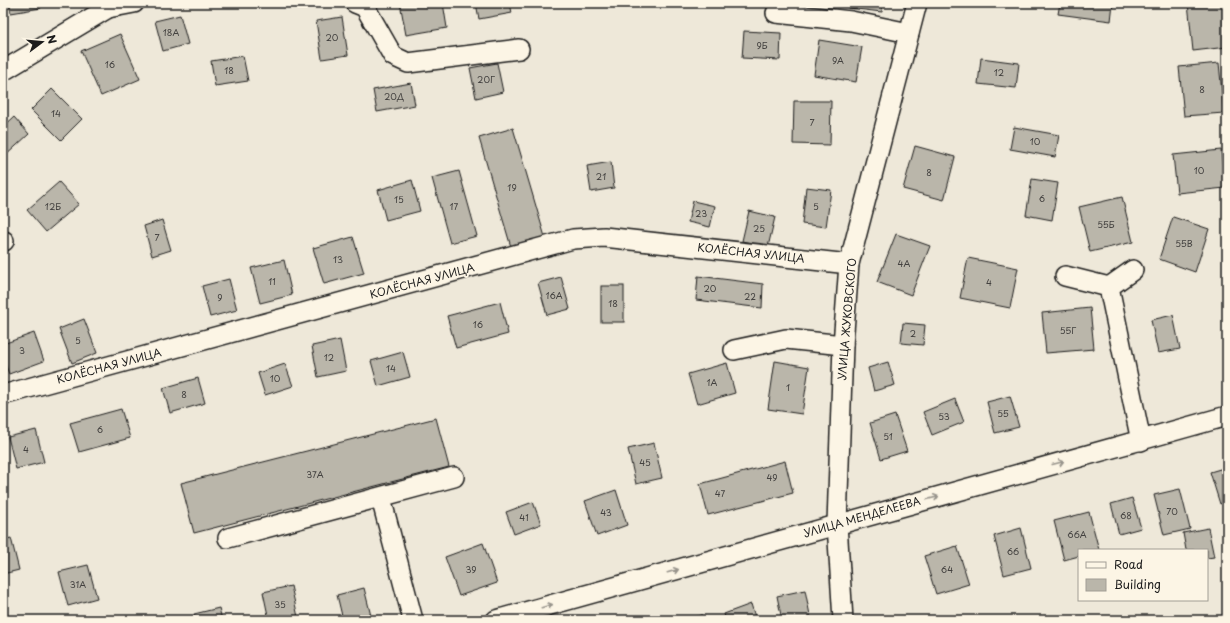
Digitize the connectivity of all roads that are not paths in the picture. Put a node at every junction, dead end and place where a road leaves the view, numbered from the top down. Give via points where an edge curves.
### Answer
1 (134, 3) edge
2 (355, 3) edge
3 (917, 3) edge
4 (108, 5) edge
5 (776, 13) dead end
6 (909, 33) junction
7 (519, 48) dead end
8 (3, 71) edge
9 (849, 264) junction
10 (1133, 270) dead end
11 (1065, 276) dead end
12 (1109, 287) junction
13 (842, 345) junction
14 (734, 350) dead end
15 (3, 396) edge
16 (1227, 416) edge
17 (1141, 440) junction
18 (454, 477) dead end
19 (381, 498) junction
20 (838, 524) junction
21 (228, 538) dead end
22 (414, 620) edge
23 (496, 620) edge
24 (843, 620) edge

1 - 4 street
2 - 7 street via 365,8 393,56 408,62
3 - 6 street, УЛИЦА ЖУКОВСКОГО
4 - 8 street
5 - 6 street via 850,21
6 - 9 street, УЛИЦА ЖУКОВСКОГО
9 - 13 street, УЛИЦА ЖУКОВСКОГО
9 - 15 street, КОЛЁСНАЯ УЛИЦА via 604,237 573,239
10 - 12 street
11 - 12 street
12 - 17 street
13 - 14 street via 786,339
13 - 20 street, УЛИЦА ЖУКОВСКОГО
16 - 17 street, УЛИЦА МЕНДЕЛЕЕВА
20 -> 17 street, УЛИЦА МЕНДЕЛЕЕВА
18 - 19 street
19 - 21 street
19 - 22 street
23 -> 20 street, УЛИЦА МЕНДЕЛЕЕВА
20 - 24 street, УЛИЦА ЖУКОВСКОГО

